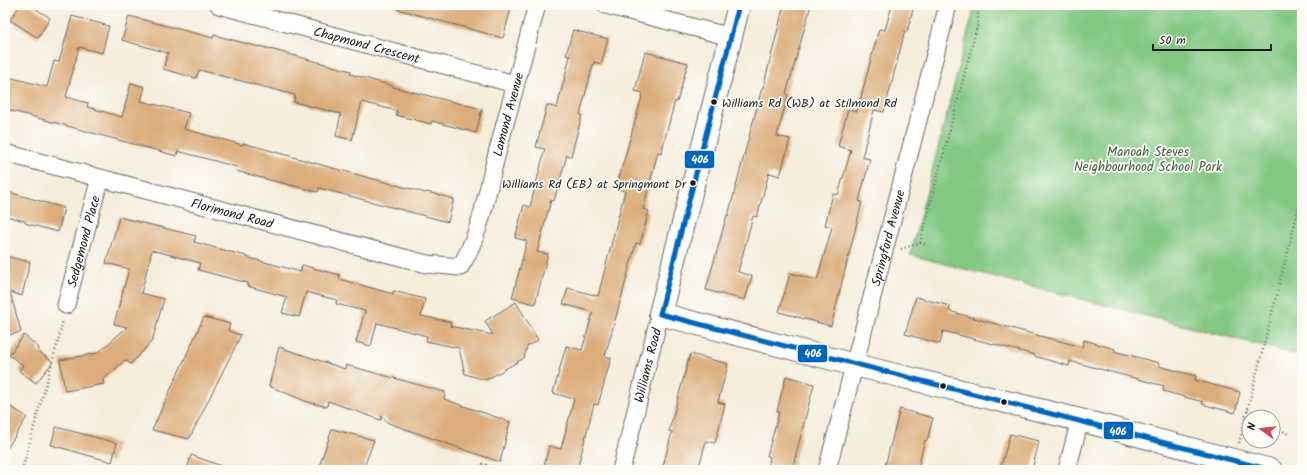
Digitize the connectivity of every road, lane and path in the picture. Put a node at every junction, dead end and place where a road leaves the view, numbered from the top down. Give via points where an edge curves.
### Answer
1 (219, 5) edge
2 (537, 5) edge
3 (606, 5) edge
4 (739, 5) edge
5 (948, 5) edge
6 (976, 5) edge
7 (731, 37) junction
8 (515, 84) junction
9 (5, 152) edge
10 (100, 178) junction
11 (1302, 195) edge
12 (920, 242) junction
13 (928, 245) dead end
14 (883, 254) junction
15 (460, 267) joint
16 (66, 305) joint
17 (660, 314) junction
18 (855, 365) junction
19 (1248, 409) edge
20 (1080, 420) junction
21 (1281, 430) edge
22 (1288, 434) dead end
23 (1241, 438) edge
24 (1239, 446) dead end
25 (482, 464) dead end
26 (22, 470) edge
27 (504, 470) edge
28 (621, 470) edge
29 (827, 470) edge
30 (1067, 470) edge
31 (1271, 470) edge

1 - 8 street, Chapmond Crescent
2 - 8 street, Lamond Avenue
3 - 7 street
4 - 7 street, Williams Road
5 - 14 street, Springford Avenue
6 - 12 path via 978,23
7 - 17 street, Williams Road
8 - 15 street, Lamond Avenue via 478,229 469,254
9 - 10 street, Florimond Road
10 - 15 street, Florimond Road via 427,264
10 - 16 street, Sedgemond Place
11 - 19 path
12 - 13 path
12 - 14 path
14 - 18 street, Springford Avenue
16 - 26 path
17 - 18 street
17 - 28 street, Williams Road
18 - 20 street
18 - 29 street, Springford Avenue
20 - 30 street
20 - 31 street
21 - 22 path
23 - 24 path
25 - 27 path

